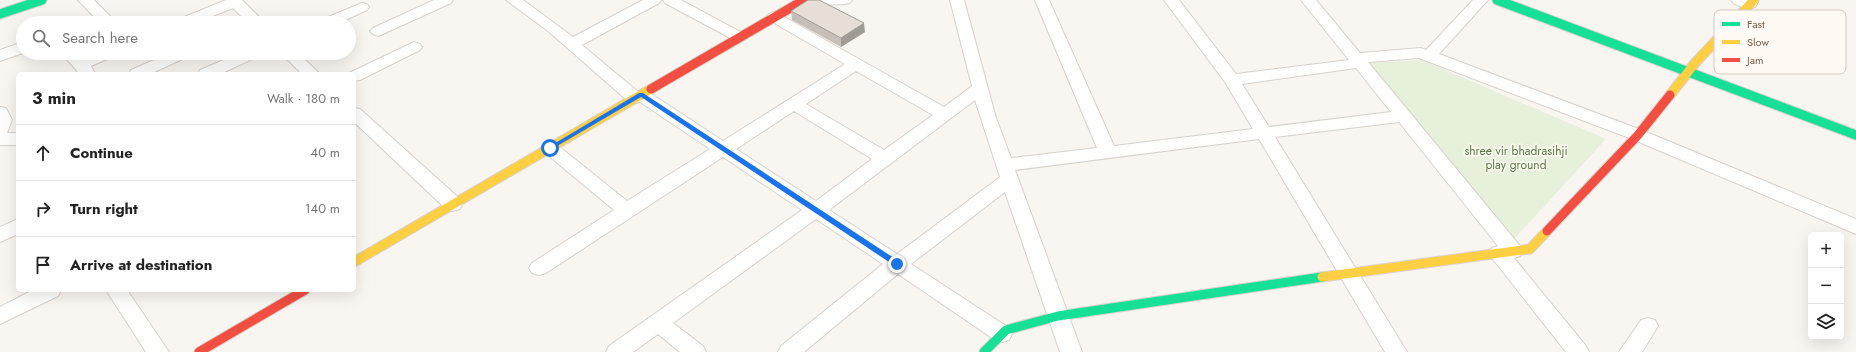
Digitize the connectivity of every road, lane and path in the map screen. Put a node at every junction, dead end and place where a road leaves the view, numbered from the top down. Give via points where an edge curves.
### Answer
1 (42, 0) edge
2 (85, 0) edge
3 (446, 0) edge
4 (513, 0) edge
5 (654, 0) edge
6 (670, 0) edge
7 (845, 0) edge
8 (957, 0) edge
9 (1042, 0) edge
10 (1171, 0) edge
11 (1308, 0) edge
12 (1481, 0) edge
13 (1497, 0) edge
14 (233, 1) edge
15 (802, 1) edge
16 (1747, 1) edge
17 (362, 7) dead end
18 (1739, 10) edge
19 (0, 14) edge
20 (102, 16) edge
21 (198, 16) edge
22 (247, 16) edge
23 (342, 16) edge
24 (774, 17) junction
25 (378, 31) dead end
26 (739, 37) junction
27 (1714, 40) edge
28 (572, 44) junction
29 (414, 47) dead end
30 (16, 50) edge
31 (0, 56) edge
32 (1429, 56) junction
33 (90, 60) edge
34 (168, 60) edge
35 (237, 60) edge
36 (297, 60) edge
37 (1358, 60) junction
38 (79, 64) edge
39 (856, 64) junction
40 (141, 72) edge
41 (210, 72) edge
42 (310, 72) edge
43 (1688, 72) junction
44 (356, 75) edge
45 (1232, 80) junction
46 (980, 88) junction
47 (638, 96) junction
48 (794, 104) junction
49 (0, 112) edge
50 (944, 114) junction
51 (356, 115) edge
52 (1404, 116) junction
53 (0, 131) edge
54 (1263, 132) junction
55 (1638, 135) junction
56 (1856, 135) edge
57 (0, 139) edge
58 (16, 139) edge
59 (550, 148) junction
60 (724, 149) junction
61 (1108, 152) junction
62 (885, 158) junction
63 (1007, 172) junction
64 (452, 204) junction
65 (626, 210) junction
66 (816, 210) junction
67 (16, 227) edge
68 (1856, 227) edge
69 (0, 235) edge
70 (1506, 252) junction
71 (356, 261) edge
72 (897, 264) junction
73 (539, 268) dead end
74 (1350, 273) junction
75 (46, 292) edge
76 (117, 292) edge
77 (302, 292) edge
78 (0, 316) edge
79 (1058, 316) junction
80 (659, 323) junction
81 (1648, 326) dead end
82 (1002, 334) junction
83 (158, 352) edge
84 (199, 352) edge
85 (617, 352) edge
86 (695, 352) edge
87 (789, 352) edge
88 (984, 352) edge
89 (1071, 352) edge
90 (1396, 352) edge
91 (1578, 352) edge
92 (1630, 352) edge

1 - 19 street
2 - 20 street
3 - 25 street
4 - 28 street
5 - 28 street
6 - 26 street
7 - 15 street
8 - 46 street
9 - 61 street
10 - 45 street
11 - 37 street
12 - 32 street
13 - 43 street
14 - 21 street
14 - 22 street
15 - 24 street
16 - 18 street
17 - 23 street
24 - 26 street
24 - 39 street
26 - 47 street
27 - 43 street
28 - 47 street
29 - 44 street
30 - 31 street
32 - 37 street via 1421,53
32 - 55 street
33 - 38 street
34 - 40 street
35 - 41 street
36 - 42 street
37 - 45 street
37 - 52 street
39 - 48 street
39 - 50 street
43 - 55 street
43 - 56 street
45 - 54 street
46 - 50 street
46 - 63 street
47 - 59 street
47 - 60 street
48 - 60 street
48 - 62 street
49 - 53 street via 4,120
50 - 62 street
51 - 64 street
52 - 54 street
52 - 70 street
54 - 61 street
54 - 74 street
55 - 68 street
55 - 70 street via 1530,249
57 - 58 street
59 - 64 street
59 - 65 street
60 - 65 street
60 - 66 street
61 - 63 street
62 - 66 street
63 - 72 street
63 - 79 street
64 - 71 street
65 - 73 street
66 - 72 street
66 - 80 street
67 - 69 street
70 - 74 street
70 - 91 street
72 - 82 street
72 - 87 street
74 - 79 street
74 - 90 street
75 - 78 street
76 - 83 street
77 - 84 street
79 - 82 street via 1006,330
79 - 89 street
80 - 85 street
80 - 86 street
81 - 92 street
82 - 88 street

